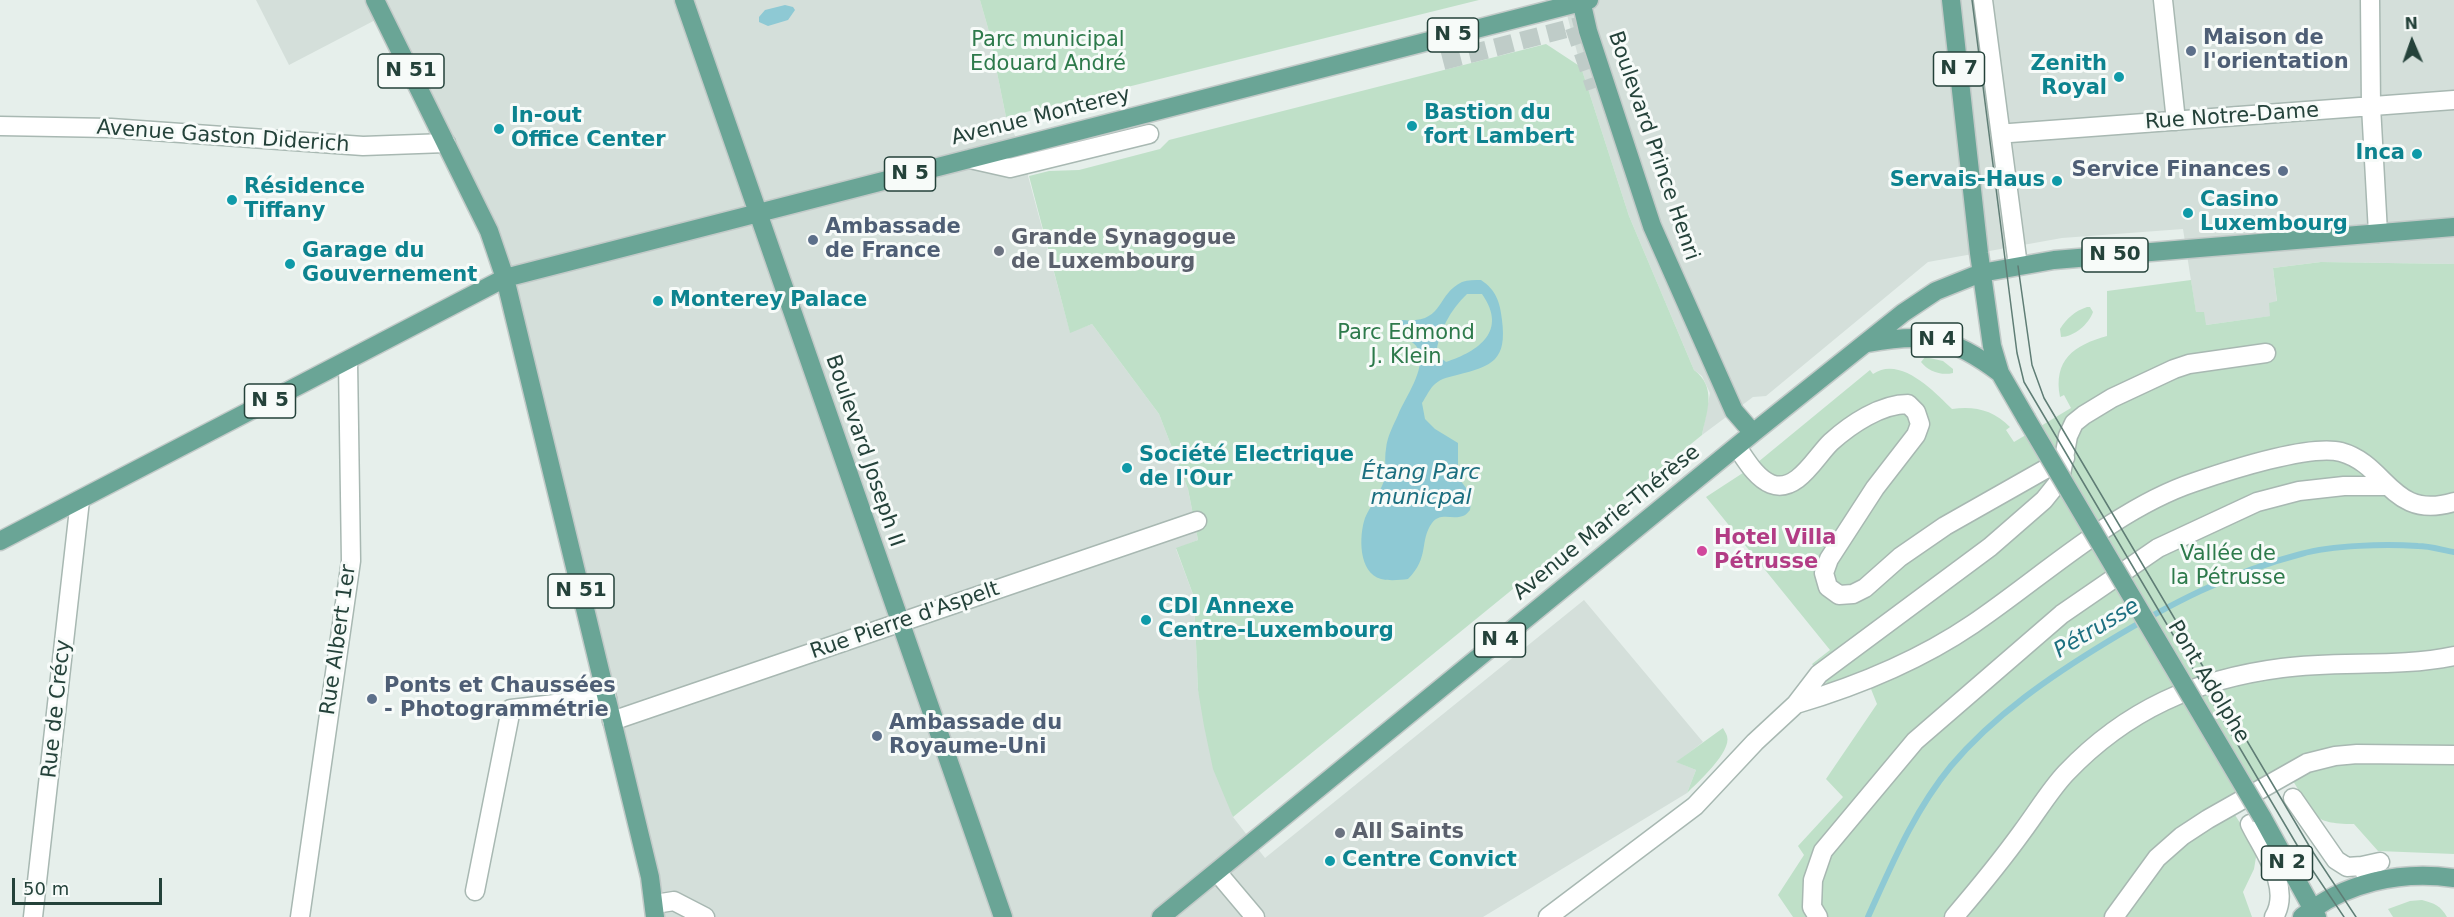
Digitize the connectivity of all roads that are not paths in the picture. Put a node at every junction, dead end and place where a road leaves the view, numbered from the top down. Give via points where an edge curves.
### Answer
1 (375, 0) edge
2 (684, 0) edge
3 (1951, 0) edge
4 (1983, 0) edge
5 (2163, 0) edge
6 (2370, 0) edge
7 (1584, 1) edge
8 (2454, 100) edge
9 (2371, 106) junction
10 (2176, 121) junction
11 (0, 126) edge
12 (2010, 133) dead end
13 (1149, 134) dead end
14 (446, 143) junction
15 (970, 159) junction
16 (757, 213) junction
17 (2454, 226) edge
18 (2378, 233) junction
19 (2018, 266) junction
20 (1981, 273) junction
21 (505, 278) junction
22 (1867, 343) junction
23 (2266, 353) dead end
24 (348, 361) junction
25 (2000, 373) junction
26 (1753, 433) junction
27 (1737, 447) junction
28 (2065, 458) junction
29 (2386, 486) junction
30 (80, 500) junction
31 (2454, 502) edge
32 (1197, 521) dead end
33 (0, 541) edge
34 (900, 622) junction
35 (2454, 656) edge
36 (607, 698) junction
37 (1796, 704) junction
38 (612, 721) junction
39 (2454, 755) edge
40 (2293, 798) dead end
41 (2256, 820) junction
42 (2380, 862) dead end
43 (1217, 872) junction
44 (2454, 878) edge
45 (476, 891) dead end
46 (655, 910) edge
47 (2310, 914) edge
48 (33, 917) edge
49 (300, 917) edge
50 (705, 917) edge
51 (1003, 917) edge
52 (1161, 917) edge
53 (1256, 917) edge
54 (1548, 917) edge
55 (1818, 917) edge
56 (1954, 917) edge
57 (2114, 917) edge
58 (2274, 917) edge

1 - 14 main road, N 51
2 - 16 main road, Boulevard Joseph II
3 - 20 main road, N 7
4 - 19 street
5 - 10 street
6 - 9 street
7 - 15 main road, Avenue Monterey / N 5
7 - 26 main road, Boulevard Prince Henri via 1588,31 1652,226 1734,411
8 - 9 street, Rue Notre-Dame
9 - 10 street, Rue Notre-Dame
9 - 18 street
10 - 12 street, Rue Notre-Dame
11 - 14 street, Avenue Gaston Diderich via 152,130 363,146
13 - 15 street via 1011,168
14 - 21 main road, N 51 via 489,231
15 - 16 main road, Avenue Monterey / N 5
16 - 21 main road, Avenue Monterey / N 5
16 - 34 main road, Boulevard Joseph II
17 - 18 main road, N 50
18 - 19 main road, N 50
19 - 20 main road, N 50
20 - 22 main road, Avenue Marie-Thérèse / N 4 via 1936,291
20 - 25 main road, N 2
21 - 24 main road, N 5
21 - 36 main road, N 51
22 - 25 main road, N 4 via 1900,337 1949,342
22 - 26 main road, Avenue Marie-Thérèse / N 4
23 - 28 street via 2188,364 2112,398 2074,423
24 - 30 main road, N 5
24 - 49 street, Rue Albert 1er via 351,561
25 - 41 main road, Pont Adolphe / N 2, bridge
26 - 27 main road, Avenue Marie-Thérèse / N 4
27 - 28 street via 1761,478 1772,485 1786,485 1855,423 1887,407 1908,404 1916,412 1920,424 1916,435 1875,488 1829,559 1824,573 1828,587 1839,595 1865,588 1945,526
27 - 43 main road, Avenue Marie-Thérèse / N 4
28 - 37 street via 2060,480 2044,500 1990,547 1819,674
29 - 31 street via 2416,505
29 - 37 street via 2361,461 2325,450 2255,463 2192,482 2136,510 1972,625 1920,655 1834,693
29 - 55 street via 2299,491 2257,502 2158,548 2062,614 1915,741 1823,851 1813,880 1812,907
30 - 33 main road, N 5
30 - 48 street, Rue de Crécy
32 - 34 street, Rue Pierre d'Aspelt
34 - 38 street, Rue Pierre d'Aspelt
34 - 51 main road, Boulevard Joseph II
35 - 56 street via 2415,663 2336,664 2259,671 2176,694 2138,714 2099,742 2065,774
36 - 38 main road, N 51
36 - 45 street via 511,709
37 - 54 street via 1695,806
38 - 46 main road, N 51
39 - 57 street via 2357,754 2300,766 2182,837 2157,858
40 - 42 street via 2336,860 2363,870
41 - 47 main road, Pont Adolphe / N 2
41 - 58 street via 2279,883 2280,903
43 - 52 main road, Avenue Marie-Thérèse / N 4
43 - 53 street
44 - 47 main road, N 2 via 2423,876 2375,881 2336,894
46 - 50 street via 674,901

